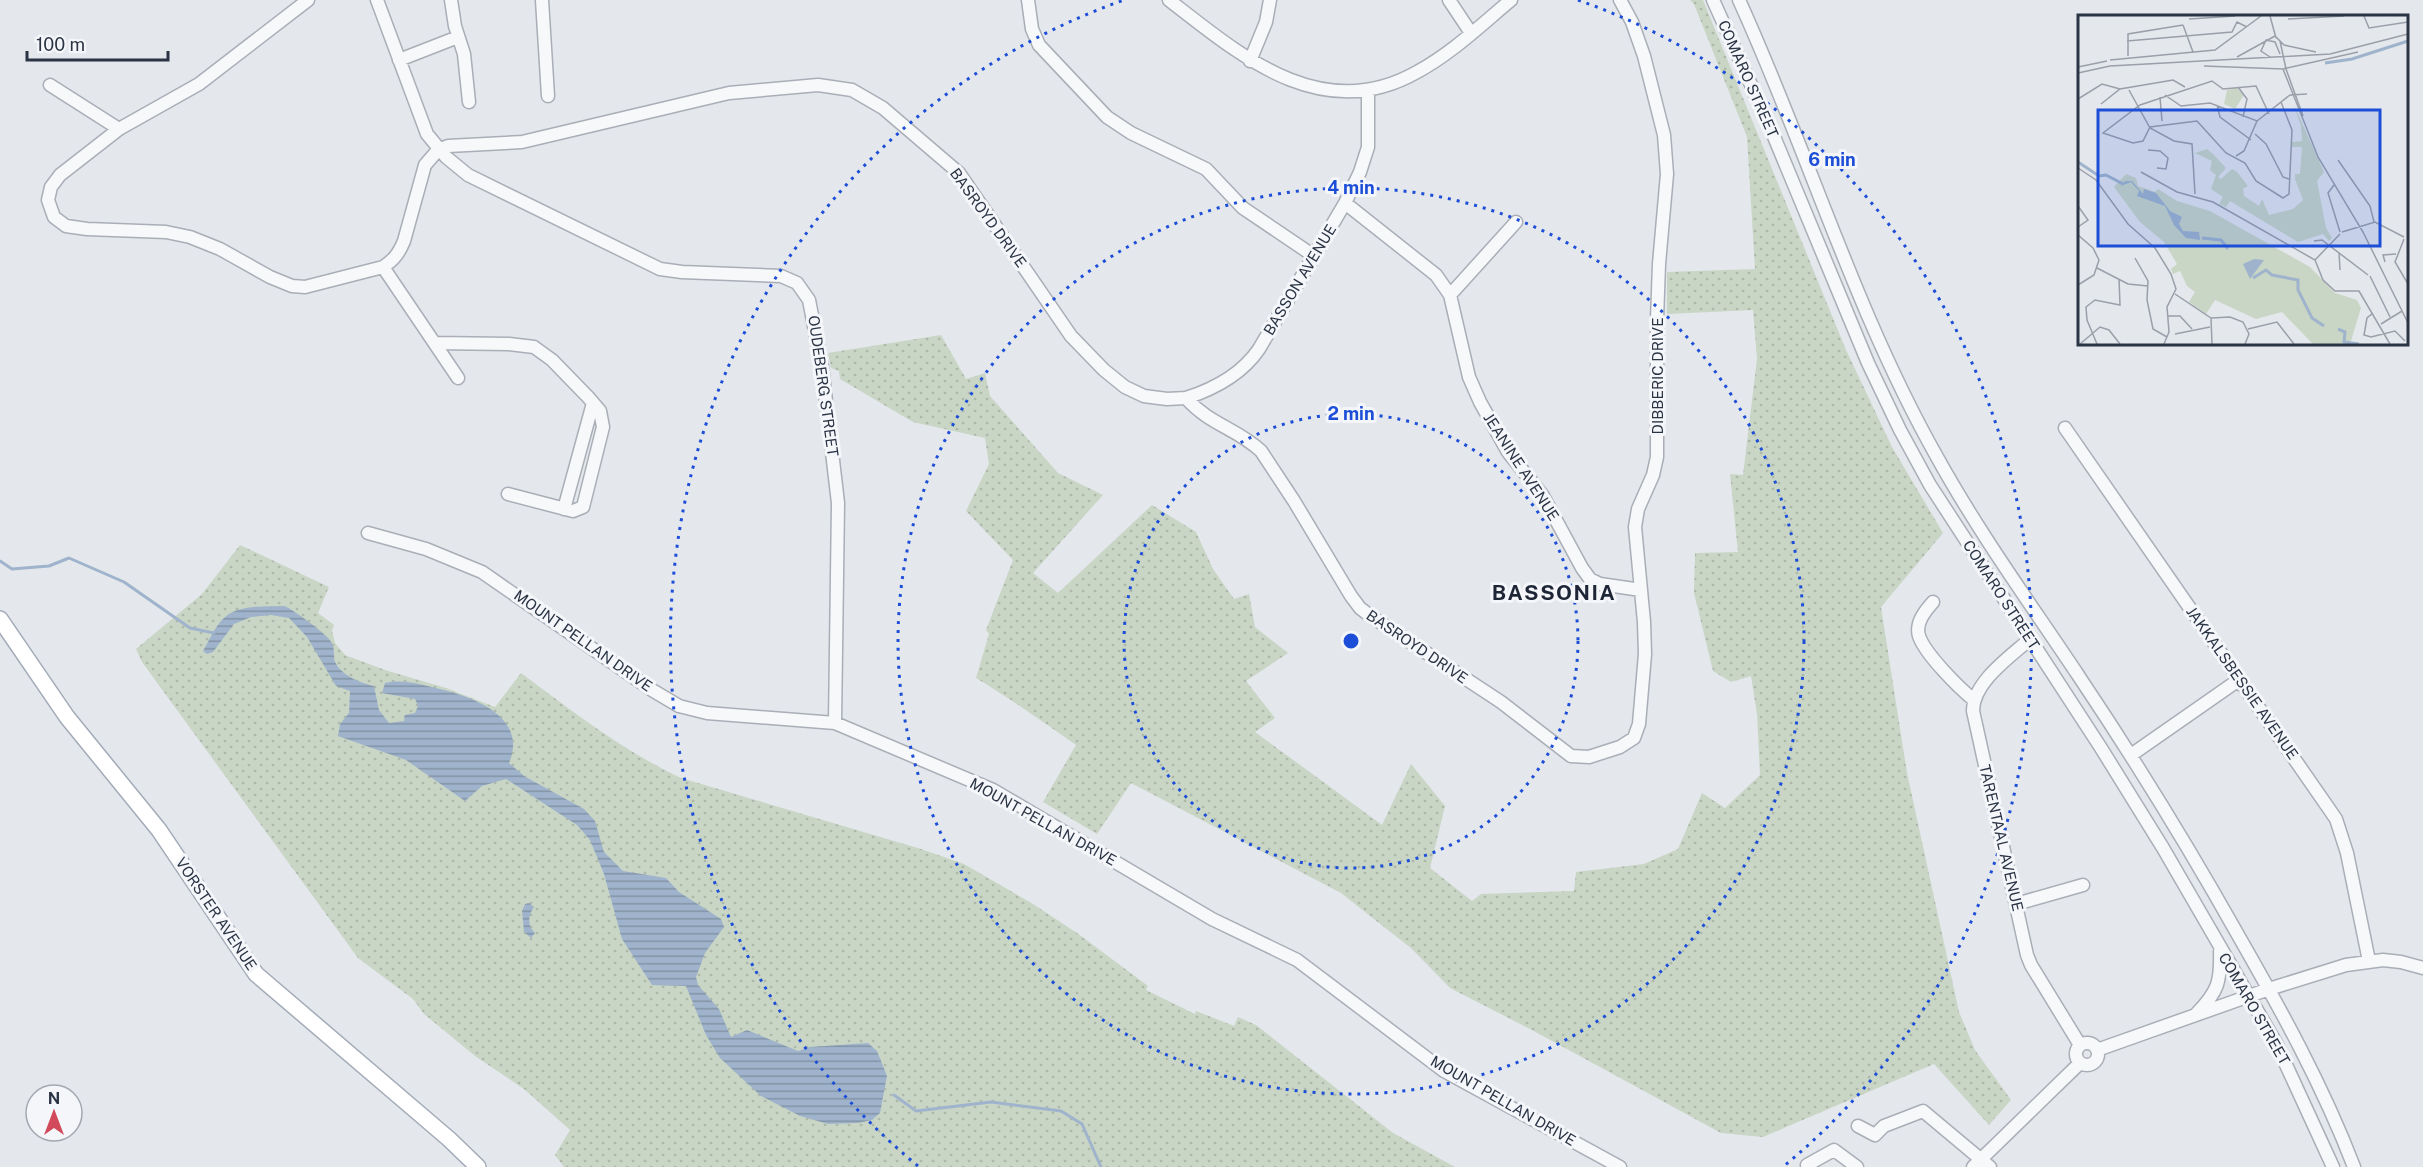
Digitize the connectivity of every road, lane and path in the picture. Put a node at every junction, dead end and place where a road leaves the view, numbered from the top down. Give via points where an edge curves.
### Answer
1 (308, 0) edge
2 (377, 0) edge
3 (451, 0) edge
4 (542, 0) edge
5 (1028, 0) edge
6 (1168, 0) edge
7 (1270, 0) edge
8 (1449, 0) edge
9 (1511, 0) edge
10 (1620, 0) edge
11 (1713, 0) edge
12 (1739, 0) edge
13 (1472, 33) junction
14 (458, 38) junction
15 (399, 60) junction
16 (1250, 61) junction
17 (50, 85) dead end
18 (1368, 91) junction
19 (548, 96) dead end
20 (469, 102) dead end
21 (119, 129) junction
22 (438, 150) junction
23 (1345, 203) junction
24 (1516, 222) dead end
25 (1314, 256) junction
26 (383, 267) junction
27 (1450, 295) junction
28 (435, 343) junction
29 (458, 378) dead end
30 (1186, 398) junction
31 (593, 403) junction
32 (2064, 428) dead end
33 (508, 494) dead end
34 (564, 509) junction
35 (368, 533) dead end
36 (1641, 590) junction
37 (1933, 602) dead end
38 (0, 619) edge
39 (2030, 639) junction
40 (2240, 680) junction
41 (1974, 700) junction
42 (835, 723) junction
43 (1620, 747) joint
44 (2131, 755) junction
45 (2083, 885) dead end
46 (2016, 904) junction
47 (2220, 949) junction
48 (2369, 961) junction
49 (2423, 968) edge
50 (2269, 989) junction
51 (2250, 997) junction
52 (2193, 1016) junction
53 (2080, 1045) junction
54 (2097, 1050) junction
55 (2079, 1063) junction
56 (1858, 1126) dead end
57 (1980, 1164) edge
58 (1806, 1165) dead end
59 (478, 1167) edge
60 (1620, 1167) edge
61 (1857, 1167) edge
62 (2333, 1167) edge
63 (2354, 1167) edge

1 - 21 street via 199,84
2 - 15 street, OUDEBERG STREET
3 - 14 street
4 - 19 street
5 - 25 street via 1032,29 1039,45 1107,117 1131,133 1206,169 1243,208
6 - 16 street
7 - 16 street
8 - 13 street
9 - 13 street
10 - 36 street, DIBBERIC DRIVE via 1644,56 1664,135 1667,174 1658,308 1657,457 1636,522
11 - 39 street, COMARO STREET via 1888,406 1930,485
12 - 44 street, COMARO STREET via 1908,404 1979,526
13 - 18 street via 1416,73
14 - 15 street
14 - 20 street via 464,54
15 - 22 street, OUDEBERG STREET via 424,127
16 - 18 street via 1307,86
17 - 21 street
18 - 23 street, BASSON AVENUE via 1367,152
21 - 26 street via 53,182 48,200 57,221 73,228 190,237 270,277 300,287
22 - 26 street via 423,171 399,252
22 - 30 street, BASROYD DRIVE via 452,145 522,142 729,93 818,86 852,90 883,108 959,173 1071,336 1104,370 1144,396
22 - 42 street, OUDEBERG STREET via 485,185 652,266 682,272 776,275 792,280 809,300 833,444 838,503
23 - 25 street, BASSON AVENUE
23 - 27 street, JEANINE AVENUE via 1436,274
24 - 27 street
25 - 30 street, BASSON AVENUE via 1247,365
26 - 28 street
27 - 36 street, JEANINE AVENUE via 1469,377 1480,402 1508,452 1544,496 1582,568 1600,584
28 - 29 street
28 - 31 street via 534,347
30 - 43 street, BASROYD DRIVE via 1203,416 1240,435 1267,458 1360,608 1501,702 1571,756 1589,757
31 - 34 street
31 - 34 street via 600,411 603,427 583,507
32 - 40 street, JAKKALSBESSIE AVENUE
33 - 34 street
35 - 42 street, MOUNT PELLAN DRIVE via 426,549 482,572 680,706 707,713
36 - 43 street, DIBBERIC DRIVE via 1645,654 1640,724 1634,738
37 - 41 street via 1920,621 1919,637 1946,674
38 - 59 main road, VORSTER AVENUE via 72,723 159,830 256,974
39 - 41 street via 1983,683
39 - 47 street, COMARO STREET via 2163,848
40 - 44 street
40 - 48 street, JAKKALSBESSIE AVENUE via 2336,819 2347,853
41 - 46 street, TARENTAAL AVENUE via 1977,733
42 - 60 street, MOUNT PELLAN DRIVE via 993,790 1212,919 1297,960 1444,1071
44 - 50 street, COMARO STREET
45 - 46 street
46 - 53 street, TARENTAAL AVENUE via 2031,965
47 - 51 street, COMARO STREET
47 - 52 street via 2218,986
48 - 49 street via 2401,962
48 - 50 street
50 - 51 street
50 - 63 street, COMARO STREET via 2324,1096
51 - 52 street
51 - 62 street, COMARO STREET via 2276,1043
52 - 54 street
53 - 54 street via 2090,1043
53 - 55 street via 2076,1054
54 - 55 street via 2094,1063
55 - 57 street
56 - 57 street via 1873,1136 1890,1123 1923,1111
58 - 61 street via 1834,1150

